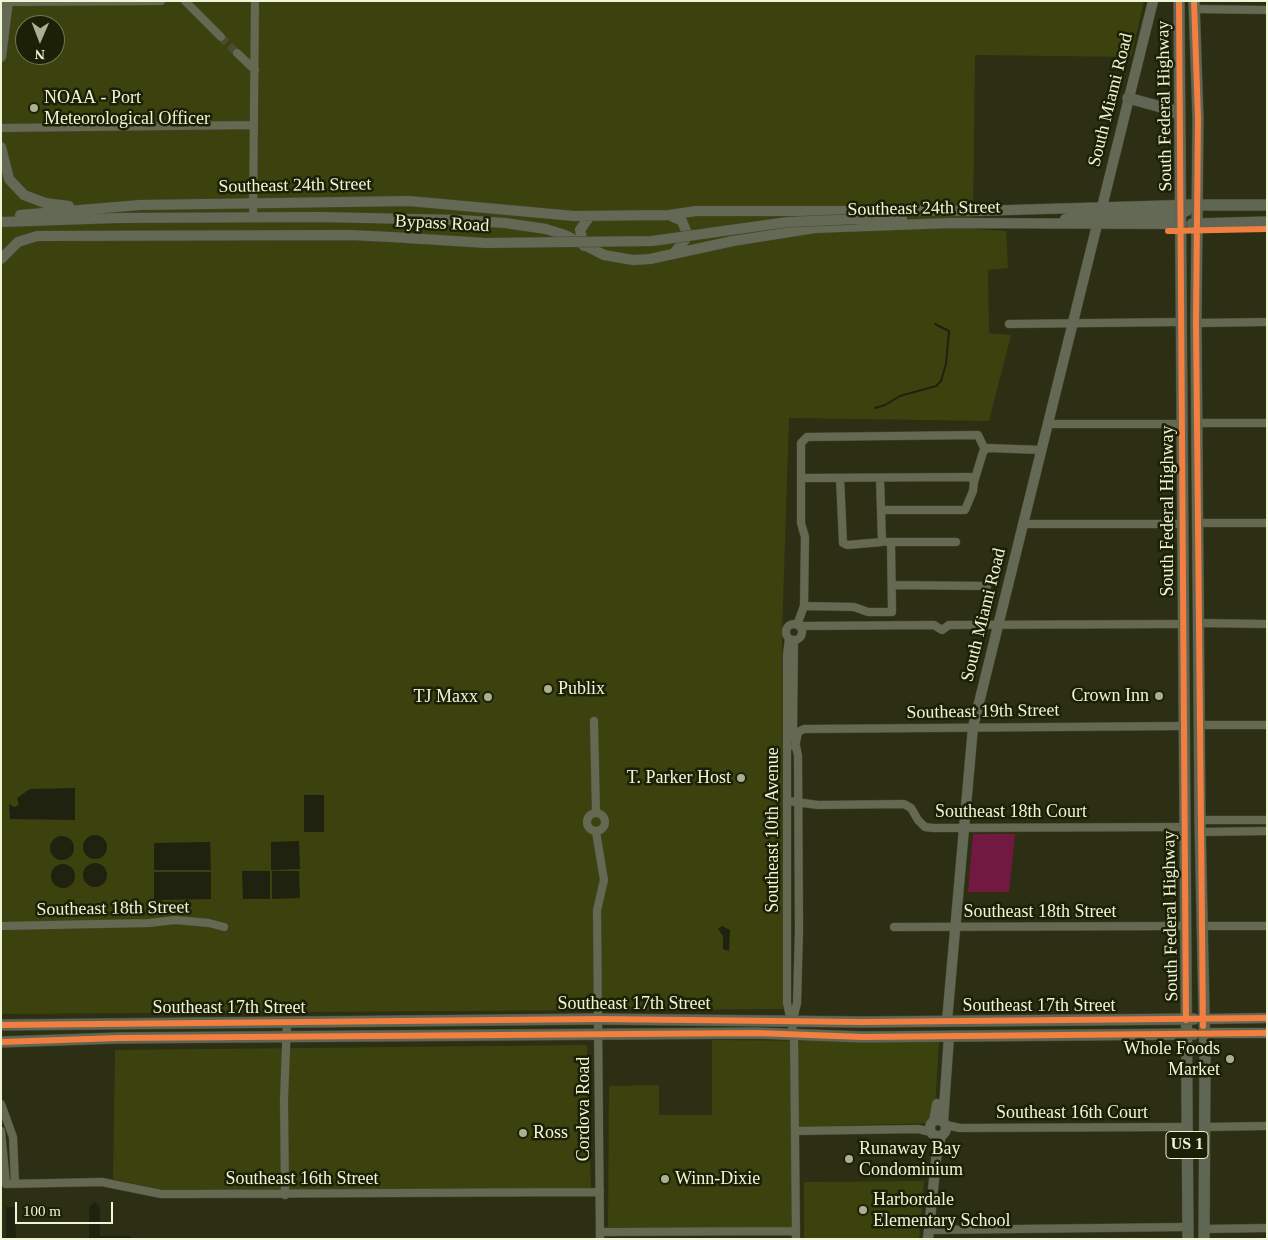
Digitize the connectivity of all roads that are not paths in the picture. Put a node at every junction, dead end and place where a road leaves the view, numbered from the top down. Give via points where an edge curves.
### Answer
1 (160, 1) edge
2 (185, 1) edge
3 (255, 1) edge
4 (1153, 1) edge
5 (1179, 1) edge
6 (6, 2) edge
7 (1192, 4) edge
8 (1267, 10) edge
9 (222, 37) tunnel mouth
10 (237, 53) tunnel mouth
11 (1, 56) edge
12 (255, 70) junction
13 (1128, 98) junction
14 (1179, 115) junction
15 (254, 125) junction
16 (1, 128) edge
17 (1, 147) edge
18 (318, 202) junction
19 (253, 203) junction
20 (180, 204) junction
21 (442, 204) junction
22 (1199, 205) junction
23 (1102, 206) junction
24 (1267, 206) edge
25 (479, 207) junction
26 (107, 208) junction
27 (868, 210) tunnel mouth
28 (1007, 210) junction
29 (890, 214) junction
30 (1180, 214) junction
31 (1, 215) edge
32 (668, 215) junction
33 (590, 216) junction
34 (318, 217) junction
35 (254, 218) junction
36 (421, 218) junction
37 (180, 219) junction
38 (460, 220) junction
39 (1, 222) edge
40 (1267, 222) edge
41 (950, 224) junction
42 (1013, 224) junction
43 (1032, 224) junction
44 (1198, 224) junction
45 (1097, 225) junction
46 (585, 246) junction
47 (671, 254) junction
48 (1, 259) edge
49 (1181, 322) junction
50 (1267, 322) edge
51 (1196, 323) junction
52 (1009, 324) dead end
53 (1074, 324) junction
54 (1182, 406) junction
55 (1196, 423) junction
56 (1267, 423) edge
57 (1048, 424) junction
58 (1182, 424) junction
59 (1197, 439) junction
60 (985, 450) junction
61 (1042, 450) junction
62 (801, 478) junction
63 (840, 478) junction
64 (880, 478) junction
65 (974, 482) junction
66 (881, 510) junction
67 (1267, 522) edge
68 (1197, 523) junction
69 (1024, 524) junction
70 (1182, 524) junction
71 (882, 542) junction
72 (891, 542) junction
73 (956, 542) dead end
74 (892, 585) junction
75 (987, 586) dead end
76 (804, 606) junction
77 (1183, 606) junction
78 (1198, 623) junction
79 (997, 624) junction
80 (1183, 624) junction
81 (1267, 624) edge
82 (798, 625) junction
83 (792, 639) junction
84 (1198, 646) junction
85 (594, 721) dead end
86 (1199, 725) junction
87 (1267, 725) edge
88 (1184, 726) junction
89 (973, 727) junction
90 (796, 747) junction
91 (788, 801) junction
92 (798, 803) junction
93 (1185, 809) junction
94 (596, 813) junction
95 (1200, 820) junction
96 (1267, 820) edge
97 (1185, 827) junction
98 (965, 828) junction
99 (1267, 831) edge
100 (596, 832) junction
101 (1200, 832) junction
102 (1200, 848) junction
103 (789, 850) junction
104 (798, 850) junction
105 (1, 926) edge
106 (1186, 926) junction
107 (1201, 926) junction
108 (1267, 926) edge
109 (224, 927) dead end
110 (957, 927) junction
111 (894, 928) dead end
112 (1267, 1018) edge
113 (599, 1019) junction
114 (1203, 1019) junction
115 (489, 1020) junction
116 (1186, 1020) junction
117 (469, 1021) junction
118 (792, 1021) junction
119 (947, 1021) junction
120 (287, 1023) junction
121 (139, 1024) junction
122 (1, 1025) edge
123 (1267, 1033) edge
124 (794, 1034) junction
125 (1187, 1034) junction
126 (1204, 1034) junction
127 (599, 1035) junction
128 (444, 1036) junction
129 (465, 1036) junction
130 (924, 1036) junction
131 (945, 1036) junction
132 (286, 1038) junction
133 (100, 1039) junction
134 (1, 1042) edge
135 (1, 1104) edge
136 (1267, 1126) edge
137 (1187, 1127) junction
138 (1205, 1127) junction
139 (938, 1129) junction
140 (1, 1131) edge
141 (795, 1131) junction
142 (16, 1184) junction
143 (600, 1192) junction
144 (285, 1194) junction
145 (1267, 1228) edge
146 (1188, 1233) edge
147 (928, 1234) edge
148 (1204, 1234) edge
149 (600, 1235) edge
150 (796, 1235) edge

1 - 6 street
2 - 9 street
3 - 12 street
4 - 13 street, South Miami Road
5 - 14 main road, South Federal Highway / US 1
6 - 11 street
7 - 8 street
7 - 22 main road, South Federal Highway / US 1
10 - 12 street
12 - 15 street
13 - 14 main road via 1172,110
13 - 23 street, South Miami Road
14 - 30 main road, South Federal Highway / US 1
15 - 16 street
15 - 19 street
17 - 26 street via 9,179 24,195 45,203
18 - 19 street, Southeast 24th Street
18 - 21 street, Southeast 24th Street
18 - 34 street
19 - 20 street, Southeast 24th Street
19 - 35 street
20 - 26 street, Southeast 24th Street
20 - 37 street
21 - 25 street, Southeast 24th Street
21 - 36 street
22 - 24 main road
22 - 30 main road
22 - 44 main road, South Federal Highway / US 1
23 - 28 street, Southeast 24th Street
23 - 30 street, Southeast 24th Street
25 - 33 street, Southeast 24th Street via 542,215
25 - 38 street via 459,210 456,213
26 - 31 street, Southeast 24th Street
27 - 32 street, Southeast 24th Street via 696,211
28 - 29 street, Southeast 24th Street
28 - 42 street via 1012,214
29 - 41 street, Bypass Road
29 - 48 street, Bypass Road, bridge via 788,222 652,241 486,243 350,235 37,236 18,242
30 - 43 street via 1086,216
30 - 44 main road
30 - 45 street, Southeast 24th Street
30 - 49 main road, South Federal Highway / US 1
32 - 33 street, Southeast 24th Street
32 - 47 street via 682,221 686,231 685,240
33 - 46 street via 580,230
34 - 35 street, Southeast 24th Street
34 - 36 street, Southeast 24th Street
35 - 37 street, Southeast 24th Street
36 - 38 street, Southeast 24th Street
37 - 39 street, Southeast 24th Street
38 - 46 street, Southeast 24th Street via 546,229
40 - 44 main road
41 - 42 street, Southeast 24th Street
41 - 47 street, Southeast 24th Street via 814,228
42 - 43 street, Southeast 24th Street
43 - 45 street, Southeast 24th Street
44 - 51 main road, South Federal Highway / US 1
45 - 53 street, South Miami Road
46 - 47 street, Southeast 24th Street via 604,255 626,259 642,260
49 - 53 street
49 - 54 main road, South Federal Highway / US 1
50 - 51 street
51 - 55 main road, South Federal Highway / US 1
52 - 53 street
53 - 57 street, South Miami Road
54 - 55 main road
54 - 58 main road, South Federal Highway / US 1
55 - 56 street
55 - 59 main road, South Federal Highway / US 1
57 - 58 street
57 - 61 street, South Miami Road
58 - 59 main road
58 - 70 main road, South Federal Highway / US 1
59 - 68 main road, South Federal Highway / US 1
60 - 61 street
60 - 62 street, Southeast 10th Avenue via 978,435 807,437 801,443
60 - 65 street
61 - 69 street, South Miami Road
62 - 63 street
62 - 76 street, Southeast 10th Avenue via 801,523 805,537
63 - 64 street
63 - 71 street via 843,543
64 - 65 street via 971,477
64 - 66 street
65 - 66 street via 965,510
66 - 71 street
67 - 68 street
68 - 78 main road, South Federal Highway / US 1
69 - 70 street
69 - 79 street, South Miami Road
70 - 77 main road, South Federal Highway / US 1
71 - 72 street
72 - 73 street
72 - 74 street
74 - 75 street
74 - 76 street via 892,612
76 - 82 street, Southeast 10th Avenue
77 - 78 main road
77 - 80 main road, South Federal Highway / US 1
78 - 81 street
78 - 84 main road, South Federal Highway / US 1
79 - 80 street
79 - 82 street via 948,625 942,630 934,625
79 - 89 street, South Miami Road
80 - 84 main road via 1192,632
80 - 88 main road, South Federal Highway / US 1
82 - 83 street, Southeast 10th Avenue via 802,634
82 - 83 street, Southeast 10th Avenue via 790,625 786,629 786,634
83 - 90 street, Southeast 10th Avenue
83 - 91 street, Southeast 10th Avenue via 787,654
84 - 86 main road, South Federal Highway / US 1
85 - 94 street
86 - 87 street
86 - 95 main road, South Federal Highway / US 1
88 - 89 street, Southeast 19th Street
88 - 93 main road, South Federal Highway / US 1
89 - 90 street, Southeast 19th Street via 804,730 797,735
89 - 98 street, South Miami Road
90 - 92 street, Southeast 10th Avenue
91 - 92 street, Southeast 18th Court
91 - 103 street, Southeast 10th Avenue
92 - 98 street, Southeast 18th Court via 904,804 925,826
92 - 104 street, Southeast 10th Avenue
93 - 97 main road, South Federal Highway / US 1
93 - 101 main road
94 - 100 street via 587,822 589,829
94 - 100 street via 606,822 603,829
95 - 96 street
95 - 101 main road, South Federal Highway / US 1
97 - 98 street, Southeast 18th Court
97 - 102 main road
97 - 106 main road, South Federal Highway / US 1
98 - 110 street, South Miami Road
99 - 101 street
100 - 113 street, Cordova Road via 604,880 597,910
101 - 102 main road, South Federal Highway / US 1
102 - 107 main road, South Federal Highway / US 1
103 - 104 street
103 - 118 street, Southeast 10th Avenue via 787,1003
104 - 118 street, Southeast 10th Avenue via 797,1003
105 - 109 street, Southeast 18th Street via 149,924 176,920
106 - 110 street, Southeast 18th Street
106 - 116 main road, South Federal Highway / US 1
107 - 108 street
107 - 114 main road, South Federal Highway / US 1
110 - 111 street, Southeast 18th Street
110 - 119 street, South Miami Road
112 - 114 street, Southeast 17th Street
113 - 115 main road, Southeast 17th Street
113 - 118 main road, Southeast 17th Street
113 - 127 street, Cordova Road
114 - 116 main road, Southeast 17th Street
114 - 126 main road, South Federal Highway / US 1
115 - 117 main road, Southeast 17th Street
115 - 129 main road
116 - 119 main road, Southeast 17th Street
116 - 125 main road, South Federal Highway / US 1
117 - 120 main road, Southeast 17th Street
117 - 128 main road via 463,1030
118 - 119 main road, Southeast 17th Street
118 - 124 street, Southeast 10th Avenue
119 - 130 main road
120 - 121 main road, Southeast 17th Street
120 - 132 street
121 - 122 main road, Southeast 17th Street
121 - 133 main road via 112,1030
123 - 126 street, Southeast 17th Street
124 - 127 main road, Southeast 17th Street
124 - 130 main road, Southeast 17th Street
124 - 141 street, Southeast 10th Avenue
125 - 126 main road, Southeast 17th Street
125 - 131 main road, Southeast 17th Street
125 - 137 main road, South Federal Highway / US 1
126 - 138 main road, South Federal Highway / US 1
127 - 129 main road, Southeast 17th Street
127 - 143 street, Cordova Road
128 - 129 main road, Southeast 17th Street
128 - 132 main road, Southeast 17th Street
130 - 131 main road, Southeast 17th Street
131 - 139 street
132 - 133 main road, Southeast 17th Street
132 - 144 street
133 - 134 main road, Southeast 17th Street
135 - 142 street via 13,1137
136 - 138 street
137 - 139 street, Southeast 16th Court
137 - 146 main road, South Federal Highway / US 1
138 - 148 main road, South Federal Highway / US 1
139 - 141 street, Southeast 16th Court
139 - 147 street
140 - 142 street, Southeast 16th Street via 6,1184
141 - 150 street, Southeast 10th Avenue
142 - 144 street, Southeast 16th Street via 102,1182 161,1194
143 - 144 street, Southeast 16th Street
143 - 149 street, Cordova Road
145 - 148 street
146 - 147 street
149 - 150 street

